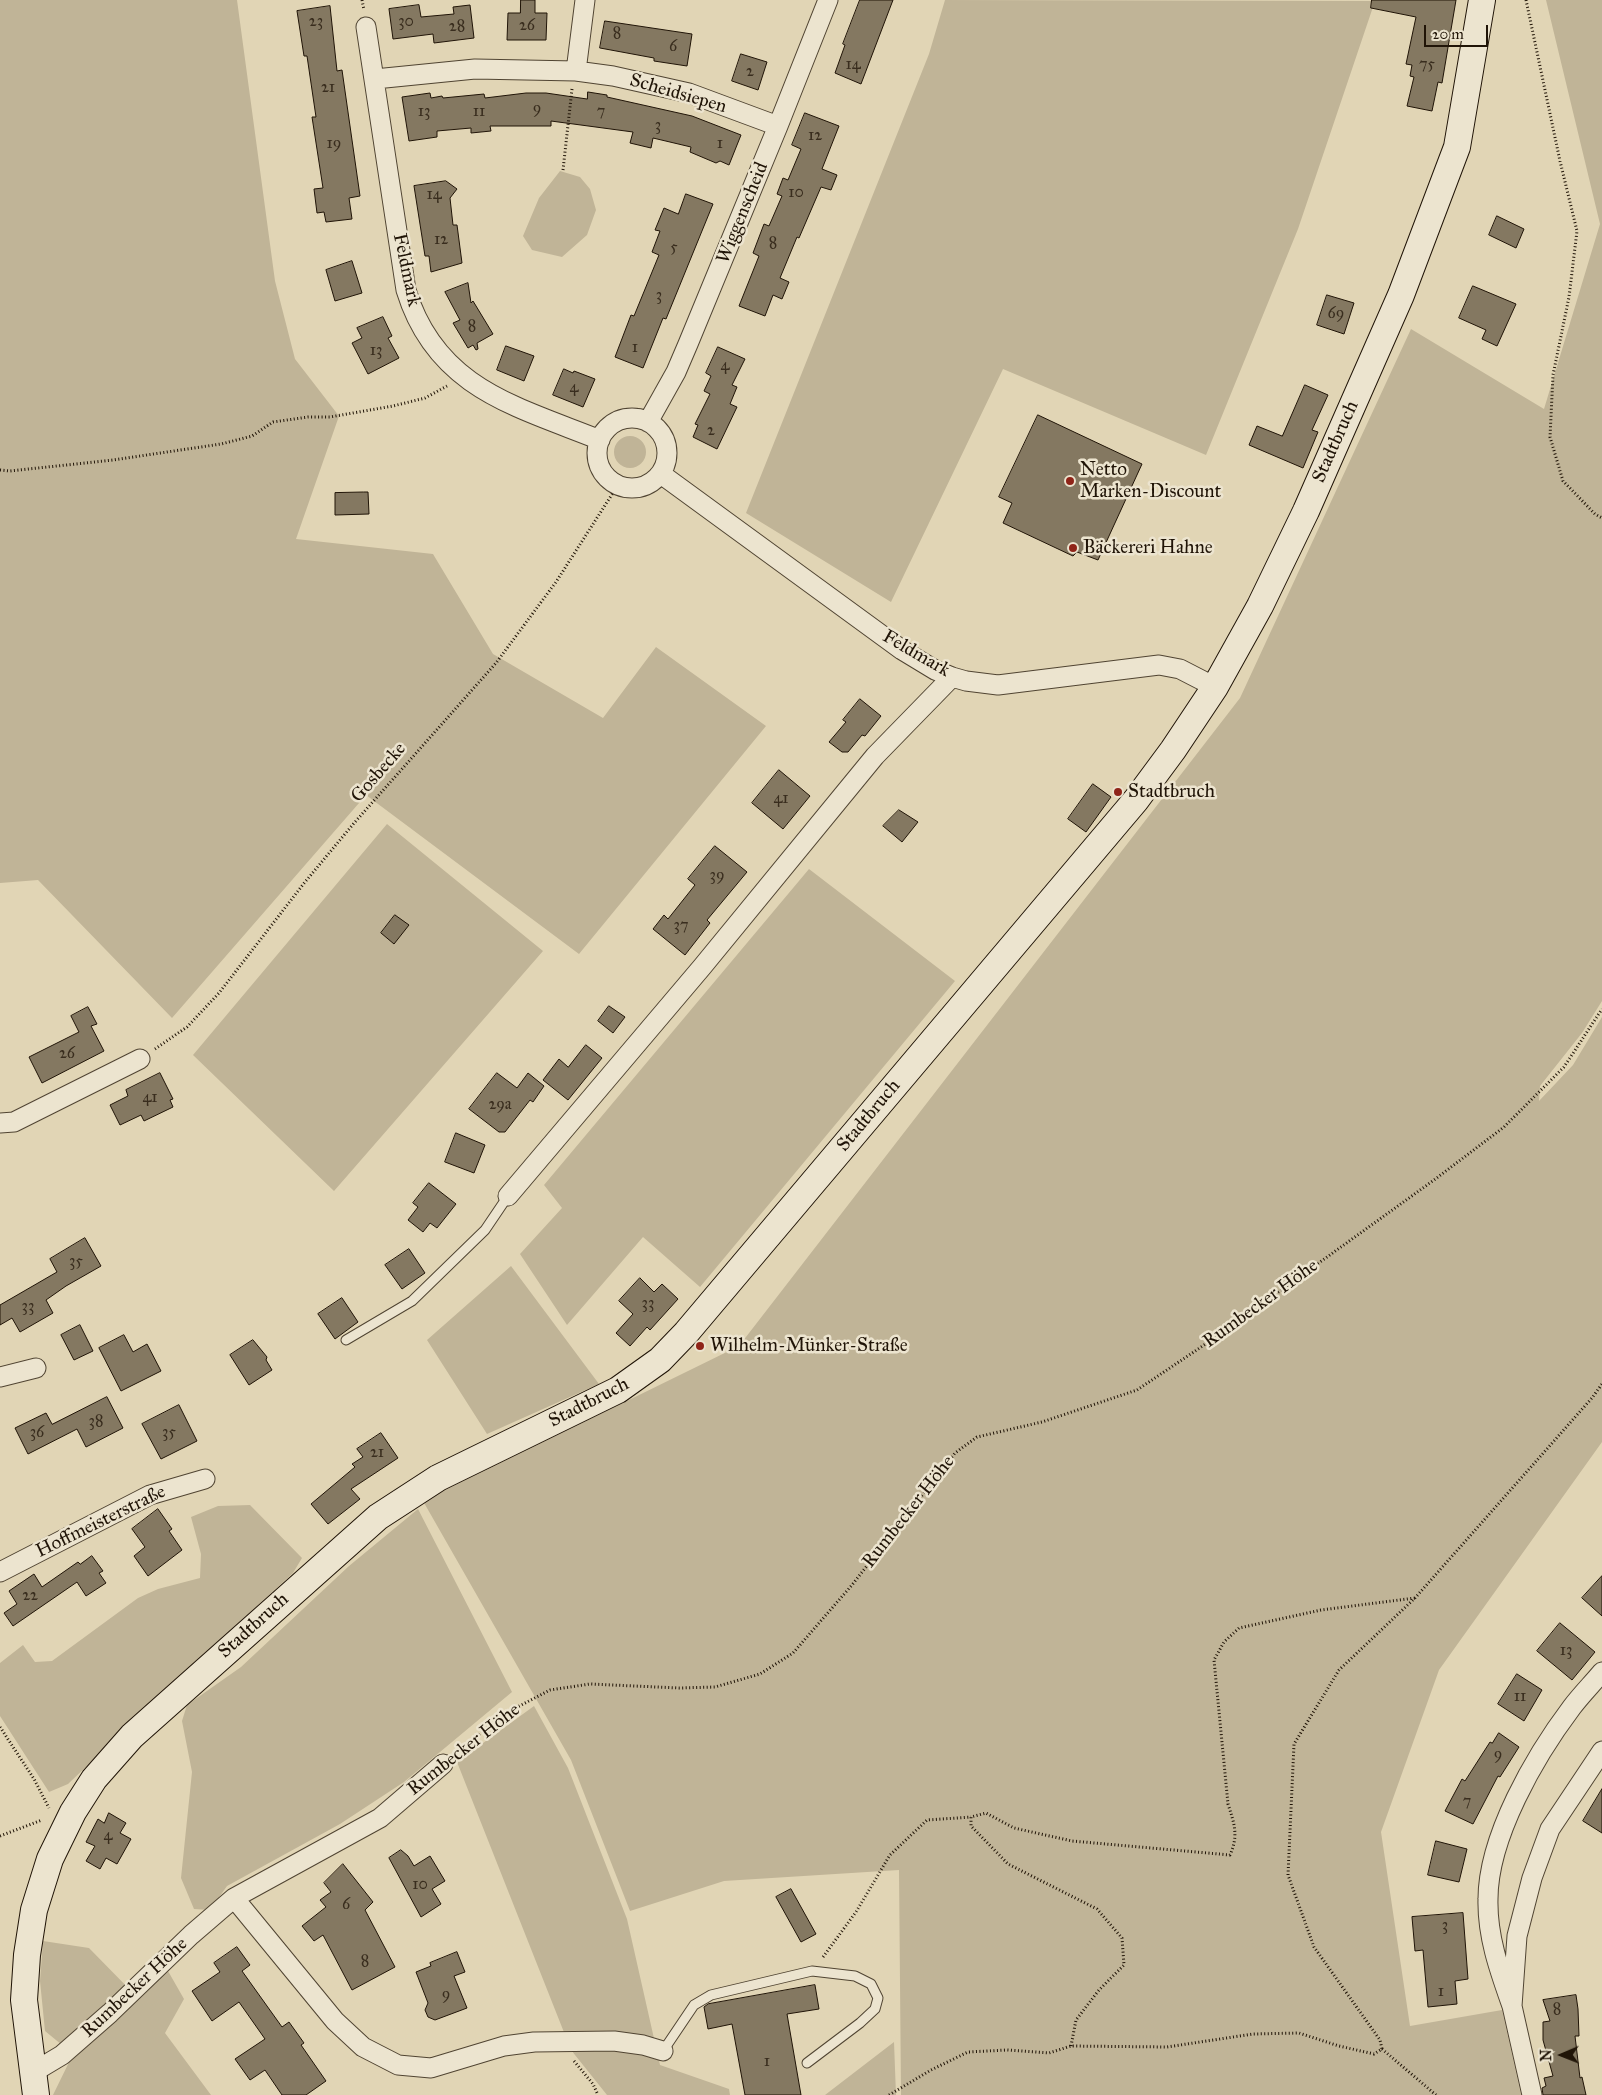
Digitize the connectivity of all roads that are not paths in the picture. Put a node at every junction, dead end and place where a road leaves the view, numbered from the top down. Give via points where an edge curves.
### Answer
1 (585, 0) edge
2 (828, 0) edge
3 (1482, 0) edge
4 (366, 28) dead end
5 (576, 71) junction
6 (375, 79) junction
7 (778, 126) junction
8 (648, 422) junction
9 (600, 440) junction
10 (661, 474) junction
11 (952, 676) junction
12 (1214, 687) junction
13 (140, 1059) road end
14 (0, 1123) edge
15 (508, 1196) joint
16 (346, 1340) dead end
17 (36, 1368) dead end
18 (0, 1377) edge
19 (205, 1478) dead end
20 (0, 1572) edge
21 (1602, 1672) edge
22 (1602, 1751) edge
23 (442, 1764) road end
24 (234, 1898) junction
25 (1512, 2006) junction
26 (663, 2051) joint
27 (807, 2063) dead end
28 (34, 2084) edge
29 (1532, 2095) edge

1 - 5 street
2 - 7 street, Wiggenscheid
3 - 12 street, Stadtbruch via 1457,147 1398,304 1302,520 1260,606
4 - 6 street, Feldmark
5 - 6 street, Scheidsiepen via 475,68
5 - 7 street, Scheidsiepen via 689,93
6 - 9 street, Feldmark via 406,290 412,309 435,348 463,377 495,397
7 - 8 street, Wiggenscheid via 676,372
8 - 9 street via 637,418 615,423
8 - 10 street via 665,439 666,463
9 - 10 street via 598,456 602,472 618,486 642,487
10 - 11 street, Feldmark via 902,650
11 - 12 street, Feldmark via 983,684 1010,685 1159,665 1180,669
11 - 15 street via 875,756
12 - 28 street, Stadtbruch via 1136,800 660,1360 618,1390 438,1478 378,1517 132,1736 60,1819 36,1902 27,1956 24,2000
13 - 14 street via 14,1122
15 - 16 lane via 485,1230 412,1301
17 - 18 street
19 - 20 street, Hoffmeisterstraße via 150,1495
21 - 25 street via 1572,1707 1522,1785 1492,1858 1488,1900 1495,1959
22 - 25 street via 1550,1829 1532,1878 1517,1936
23 - 24 street, Rumbecker Höhe via 380,1818
24 - 26 street via 335,2021 363,2047 398,2065 431,2068 504,2046 534,2042 614,2041
24 - 28 street, Rumbecker Höhe
25 - 29 street
26 - 27 lane via 684,2017 701,1999 710,1995 812,1971 855,1976 871,1984 878,1998 876,2009

